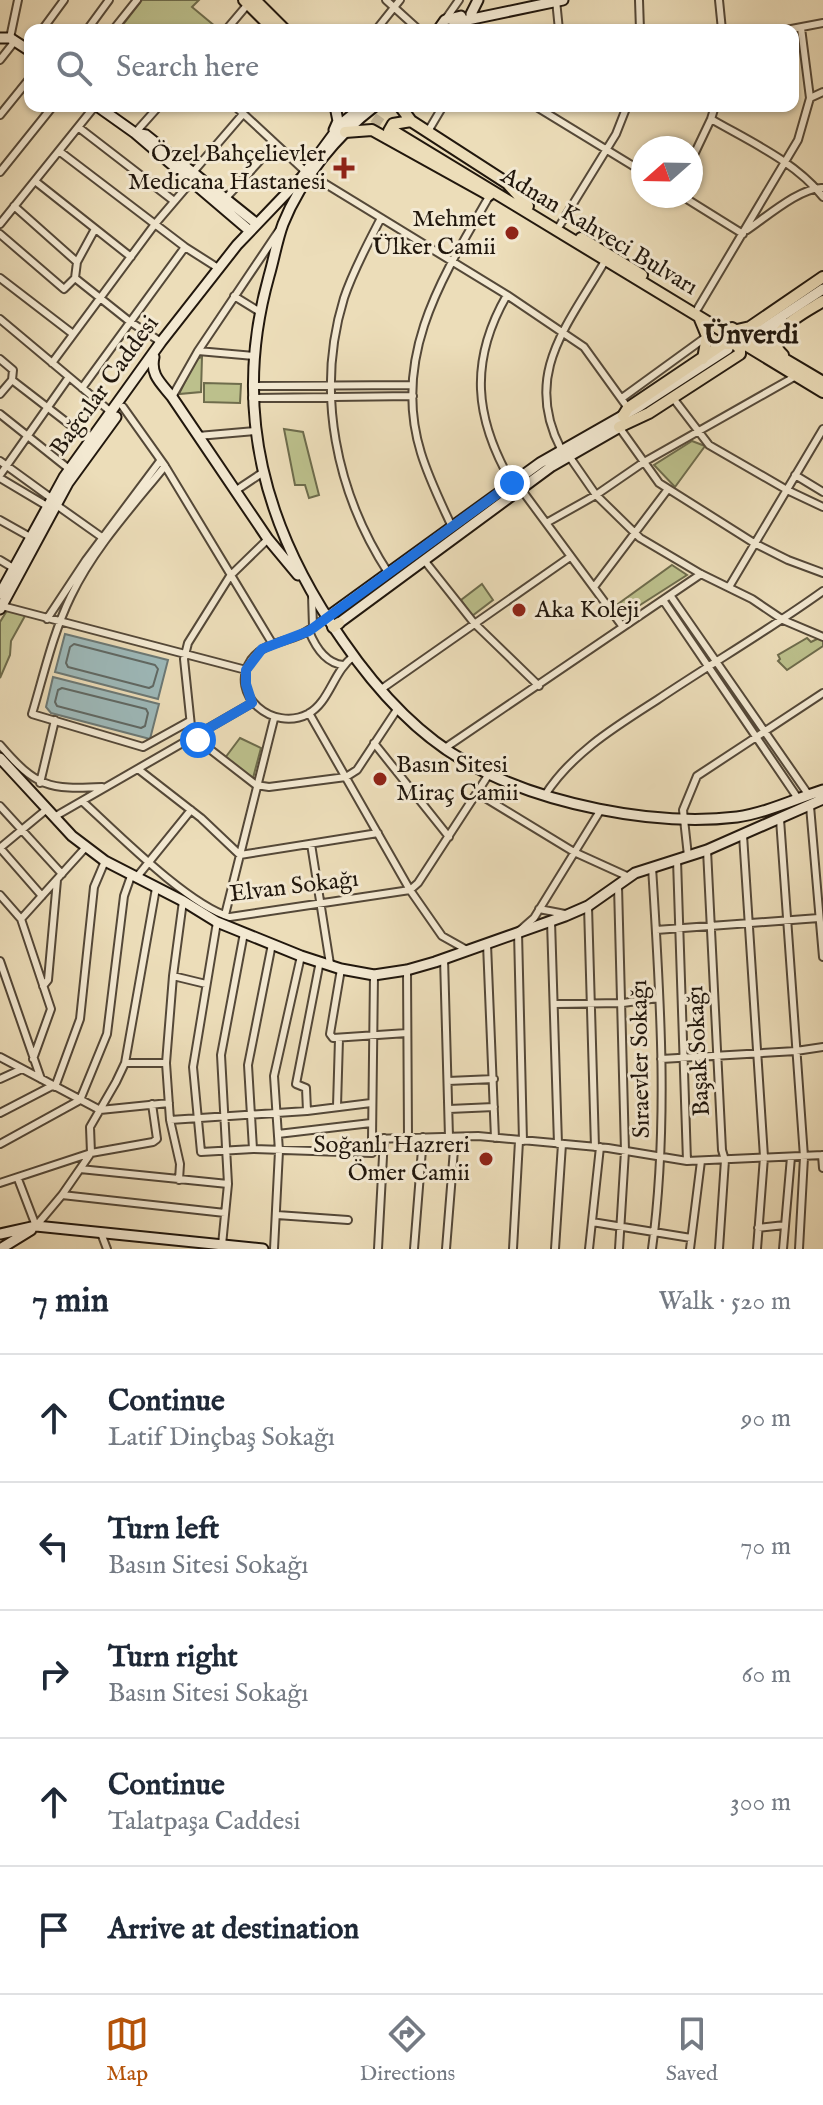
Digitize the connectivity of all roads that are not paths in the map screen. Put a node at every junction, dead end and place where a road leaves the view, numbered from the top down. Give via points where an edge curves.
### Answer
1 (18, 0) edge
2 (64, 0) edge
3 (109, 0) edge
4 (137, 0) edge
5 (386, 0) edge
6 (400, 0) edge
7 (459, 0) edge
8 (478, 0) edge
9 (539, 0) edge
10 (639, 0) edge
11 (719, 0) edge
12 (249, 1) edge
13 (558, 1) edge
14 (517, 5) edge
15 (394, 8) junction
16 (261, 12) junction
17 (472, 16) junction
18 (823, 23) edge
19 (46, 24) edge
20 (91, 24) edge
21 (118, 24) edge
22 (231, 24) edge
23 (268, 24) edge
24 (277, 24) edge
25 (282, 24) edge
26 (381, 24) edge
27 (412, 24) edge
28 (447, 24) edge
29 (451, 24) edge
30 (473, 24) edge
31 (559, 24) edge
32 (640, 24) edge
33 (721, 24) edge
34 (801, 28) joint
35 (9, 39) edge
36 (0, 60) edge
37 (24, 85) edge
38 (823, 92) edge
39 (810, 98) junction
40 (48, 112) edge
41 (91, 112) edge
42 (105, 112) edge
43 (154, 112) edge
44 (336, 112) edge
45 (358, 112) edge
46 (367, 112) edge
47 (404, 112) edge
48 (439, 112) edge
49 (546, 112) edge
50 (624, 112) edge
51 (713, 112) edge
52 (243, 114) joint
53 (0, 115) edge
54 (711, 119) junction
55 (411, 121) junction
56 (78, 127) junction
57 (135, 133) junction
58 (339, 133) junction
59 (395, 133) junction
60 (427, 133) junction
61 (703, 136) edge
62 (275, 144) junction
63 (607, 150) junction
64 (59, 151) junction
65 (785, 163) junction
66 (631, 165) edge
67 (194, 171) junction
68 (0, 172) edge
69 (308, 174) junction
70 (35, 181) junction
71 (190, 183) junction
72 (819, 187) edge
73 (490, 195) junction
74 (823, 197) edge
75 (226, 198) junction
76 (506, 200) junction
77 (174, 201) junction
78 (14, 206) junction
79 (528, 206) junction
80 (701, 208) edge
81 (380, 220) junction
82 (0, 224) edge
83 (155, 224) junction
84 (257, 224) junction
85 (560, 225) junction
86 (282, 226) junction
87 (95, 229) junction
88 (0, 234) edge
89 (743, 234) junction
90 (185, 247) junction
91 (131, 257) junction
92 (605, 261) junction
93 (77, 262) junction
94 (451, 262) junction
95 (218, 268) junction
96 (823, 277) edge
97 (0, 278) edge
98 (75, 278) junction
99 (823, 289) edge
100 (507, 295) junction
101 (234, 296) junction
102 (100, 298) junction
103 (823, 299) edge
104 (694, 309) junction
105 (260, 312) junction
106 (0, 319) edge
107 (129, 321) junction
108 (730, 327) junction
109 (780, 331) junction
110 (757, 332) junction
111 (564, 333) junction
112 (73, 334) junction
113 (707, 336) junction
114 (158, 346) junction
115 (198, 351) junction
116 (757, 351) junction
117 (733, 352) junction
118 (254, 356) junction
119 (0, 359) edge
120 (703, 359) junction
121 (52, 363) junction
122 (793, 364) junction
123 (154, 376) junction
124 (796, 376) junction
125 (69, 377) junction
126 (12, 380) junction
127 (823, 382) edge
128 (412, 385) junction
129 (253, 386) junction
130 (330, 386) junction
131 (82, 388) junction
132 (823, 392) edge
133 (0, 394) edge
134 (413, 396) junction
135 (172, 397) junction
136 (252, 398) junction
137 (331, 398) junction
138 (673, 398) junction
139 (47, 407) junction
140 (123, 407) junction
141 (624, 407) junction
142 (112, 412) junction
143 (0, 414) edge
144 (619, 427) junction
145 (823, 429) edge
146 (255, 431) junction
147 (699, 433) junction
148 (27, 435) junction
149 (198, 436) junction
150 (91, 441) junction
151 (565, 453) junction
152 (644, 462) junction
153 (3, 463) edge
154 (162, 463) junction
155 (69, 469) junction
156 (262, 473) junction
157 (795, 475) junction
158 (0, 476) edge
159 (516, 486) junction
160 (668, 489) junction
161 (787, 490) junction
162 (235, 491) junction
163 (823, 492) edge
164 (596, 495) junction
165 (51, 503) junction
166 (823, 507) edge
167 (0, 520) edge
168 (277, 521) junction
169 (548, 522) junction
170 (453, 527) junction
171 (634, 533) junction
172 (104, 539) junction
173 (268, 539) junction
174 (34, 540) junction
175 (754, 543) junction
176 (570, 557) junction
177 (0, 560) edge
178 (424, 560) junction
179 (15, 569) junction
180 (823, 573) edge
181 (389, 574) junction
182 (701, 574) junction
183 (230, 576) junction
184 (594, 587) junction
185 (729, 587) junction
186 (310, 591) junction
187 (823, 591) edge
188 (0, 594) edge
189 (670, 595) junction
190 (663, 600) junction
191 (1, 608) edge
192 (47, 619) junction
193 (783, 620) junction
194 (59, 622) junction
195 (333, 623) junction
196 (474, 623) junction
197 (623, 627) junction
198 (311, 629) junction
199 (823, 637) edge
200 (272, 643) junction
201 (185, 654) junction
202 (354, 656) junction
203 (716, 661) junction
204 (343, 665) junction
205 (708, 666) junction
206 (246, 670) junction
207 (539, 686) junction
208 (380, 690) junction
209 (823, 693) edge
210 (252, 703) junction
211 (398, 708) junction
212 (309, 713) junction
213 (274, 719) junction
214 (55, 720) junction
215 (190, 721) junction
216 (765, 732) junction
217 (195, 736) junction
218 (757, 738) junction
219 (374, 743) junction
220 (0, 745) edge
221 (445, 748) junction
222 (0, 758) edge
223 (138, 769) junction
224 (489, 774) junction
225 (346, 777) junction
226 (40, 783) junction
227 (257, 785) junction
228 (106, 787) junction
229 (823, 790) edge
230 (477, 793) junction
231 (808, 794) junction
232 (545, 795) junction
233 (797, 797) junction
234 (823, 799) edge
235 (82, 801) junction
236 (0, 806) edge
237 (810, 806) junction
238 (191, 810) junction
239 (600, 811) junction
240 (50, 813) junction
241 (736, 817) junction
242 (683, 818) junction
243 (780, 819) junction
244 (22, 830) junction
245 (378, 833) junction
246 (743, 835) junction
247 (449, 837) junction
248 (311, 844) junction
249 (86, 847) junction
250 (0, 848) edge
251 (707, 850) junction
252 (574, 852) junction
253 (240, 855) junction
254 (688, 856) junction
255 (677, 860) junction
256 (105, 861) junction
257 (149, 861) junction
258 (652, 867) junction
259 (59, 877) junction
260 (134, 877) junction
261 (629, 877) junction
262 (618, 886) junction
263 (156, 888) junction
264 (410, 890) junction
265 (0, 895) edge
266 (42, 896) junction
267 (183, 901) junction
268 (820, 903) edge
269 (320, 904) junction
270 (588, 906) junction
271 (539, 909) junction
272 (569, 915) junction
273 (819, 918) junction
274 (21, 919) junction
275 (221, 919) junction
276 (551, 921) junction
277 (787, 921) junction
278 (535, 922) junction
279 (749, 923) junction
280 (710, 926) junction
281 (680, 928) junction
282 (656, 930) junction
283 (518, 932) junction
284 (244, 933) junction
285 (272, 944) junction
286 (487, 944) junction
287 (469, 951) junction
288 (301, 956) junction
289 (823, 957) edge
290 (444, 958) junction
291 (0, 961) edge
292 (325, 963) junction
293 (341, 969) junction
294 (407, 970) junction
295 (374, 975) junction
296 (173, 976) junction
297 (206, 984) junction
298 (43, 986) junction
299 (658, 998) junction
300 (623, 1003) junction
301 (555, 1004) junction
302 (592, 1004) junction
303 (407, 1033) junction
304 (372, 1036) junction
305 (339, 1039) junction
306 (823, 1047) edge
307 (796, 1051) junction
308 (758, 1053) junction
309 (717, 1056) junction
310 (0, 1057) edge
311 (685, 1058) junction
312 (33, 1059) junction
313 (661, 1059) junction
314 (125, 1063) junction
315 (166, 1063) junction
316 (22, 1069) junction
317 (0, 1079) edge
318 (41, 1079) junction
319 (494, 1079) junction
320 (448, 1081) junction
321 (54, 1086) junction
322 (80, 1100) junction
323 (169, 1103) junction
324 (371, 1103) junction
325 (152, 1104) junction
326 (337, 1106) junction
327 (494, 1107) junction
328 (449, 1109) junction
329 (100, 1110) junction
330 (307, 1111) junction
331 (0, 1113) edge
332 (276, 1113) junction
333 (226, 1114) junction
334 (251, 1114) junction
335 (197, 1117) junction
336 (170, 1120) junction
337 (371, 1123) junction
338 (278, 1134) junction
339 (408, 1137) junction
340 (423, 1137) junction
341 (452, 1137) junction
342 (384, 1138) junction
343 (495, 1138) junction
344 (521, 1141) junction
345 (0, 1144) edge
346 (560, 1144) junction
347 (598, 1147) junction
348 (253, 1149) junction
349 (227, 1151) junction
350 (279, 1151) junction
351 (625, 1151) junction
352 (91, 1153) junction
353 (372, 1153) dead end
354 (822, 1155) edge
355 (764, 1157) junction
356 (791, 1157) junction
357 (804, 1157) junction
358 (660, 1158) junction
359 (725, 1160) junction
360 (687, 1161) junction
361 (701, 1161) junction
362 (823, 1168) edge
363 (80, 1169) junction
364 (18, 1179) junction
365 (179, 1180) junction
366 (0, 1183) edge
367 (228, 1184) junction
368 (62, 1195) junction
369 (225, 1213) junction
370 (277, 1215) junction
371 (348, 1220) dead end
372 (592, 1222) junction
373 (622, 1225) junction
374 (785, 1225) junction
375 (36, 1226) junction
376 (758, 1228) junction
377 (655, 1231) junction
378 (101, 1233) junction
379 (0, 1234) edge
380 (691, 1238) junction
381 (222, 1245) junction
382 (248, 1248) edge
383 (0, 1249) edge
384 (107, 1249) edge
385 (263, 1249) edge
386 (274, 1249) edge
387 (378, 1249) edge
388 (414, 1249) edge
389 (446, 1249) edge
390 (513, 1249) edge
391 (555, 1249) edge
392 (589, 1249) edge
393 (619, 1249) edge
394 (652, 1249) edge
395 (690, 1249) edge
396 (719, 1249) edge
397 (757, 1249) edge
398 (783, 1249) edge
399 (799, 1249) edge

1 - 35 street
2 - 19 street
3 - 20 street
4 - 21 street
5 - 15 street
6 - 15 street
7 - 28 street
8 - 17 main road
9 - 14 main road
10 - 32 street
11 - 33 street
12 - 16 main road
12 - 22 street
13 - 14 main road
13 - 31 street
14 - 17 main road
15 - 26 street
15 - 27 street
16 - 23 main road
16 - 24 main road
16 - 25 main road
17 - 29 main road
17 - 30 street
18 - 34 street
34 - 39 street
35 - 36 street
37 - 53 street
38 - 39 street
39 - 65 street
40 - 68 street
41 - 56 street
42 - 57 main road
43 - 57 street
44 - 58 main road
45 - 58 main road, Bağcılar Caddesi
46 - 58 main road, Bağcılar Caddesi
47 - 55 main road
48 - 60 street
49 - 63 street
50 - 63 street
51 - 54 street
52 - 62 street
52 - 67 street
54 - 61 street
54 - 65 street
55 - 59 main road via 393,124 389,131
55 - 60 main road
56 - 64 street
56 - 77 street
57 - 67 main road via 146,135
57 - 71 main road
58 - 59 main road
58 - 69 main road, Bağcılar Caddesi
59 - 73 main road
59 - 76 main road, Adnan Kahveci Bulvarı
59 - 79 main road, Adnan Kahveci Bulvarı
60 - 79 main road via 507,183
62 - 69 street
62 - 75 street
63 - 66 street
63 - 85 street
64 - 70 street
64 - 83 street
65 - 72 street
65 - 89 street
67 - 75 main road
69 - 81 street
69 - 84 main road, Bağcılar Caddesi
69 - 86 main road, Bağcılar Caddesi
70 - 78 street
70 - 87 street
71 - 77 street
71 - 84 main road
72 - 74 street
72 - 89 street
73 - 76 main road
73 - 94 street
75 - 84 main road
76 - 92 main road, Adnan Kahveci Bulvarı
77 - 83 street
78 - 82 street
78 - 93 street
79 - 85 main road, Adnan Kahveci Bulvarı
80 - 89 street
81 - 94 street
81 - 130 street via 345,296
83 - 90 street
83 - 91 street
84 - 86 main road via 274,216
84 - 95 main road, Bağcılar Caddesi
85 - 104 main road, Adnan Kahveci Bulvarı
86 - 101 street, Bağcılar Caddesi
86 - 105 main road
87 - 91 street
87 - 93 street
88 - 98 street via 64,289
89 - 104 street
90 - 95 street
90 - 107 street
91 - 102 street
92 - 104 main road, Adnan Kahveci Bulvarı
92 - 111 street
93 - 98 street
94 - 100 street
94 - 128 street via 421,328
95 - 114 main road, Bağcılar Caddesi
96 - 110 main road
97 - 112 street
98 - 102 street
99 - 110 main road
100 - 111 street
100 - 159 street via 484,341 480,368 489,436
101 - 105 street
101 - 115 street, Bağcılar Caddesi
102 - 107 street
102 - 112 street
103 - 109 main road
103 - 110 main road
104 - 108 main road, Adnan Kahveci Bulvarı
104 - 113 main road
104 - 116 main road, Adnan Kahveci Bulvarı
105 - 118 main road
106 - 121 street
107 - 114 street
107 - 131 street
108 - 110 main road
108 - 122 main road, Adnan Kahveci Bulvarı
109 - 110 main road via 760,338 750,331
109 - 122 main road via 778,351
111 - 141 street via 584,347
111 - 151 street via 545,385 550,428
112 - 121 street
113 - 120 main road
113 - 141 street
114 - 123 main road
114 - 142 main road, Bağcılar Caddesi
115 - 118 street
115 - 135 street, Bağcılar Caddesi
116 - 117 main road
116 - 124 main road, Adnan Kahveci Bulvarı
117 - 120 main road via 738,346 729,343
117 - 138 main road
117 - 141 main road
117 - 144 main road
118 - 129 main road
119 - 126 street via 13,370
120 - 141 main road
121 - 125 street
122 - 127 main road, Adnan Kahveci Bulvarı
123 - 135 main road
123 - 140 main road via 142,378
124 - 132 main road, Adnan Kahveci Bulvarı
124 - 147 street
125 - 131 street
125 - 139 street
126 - 133 street
126 - 139 street
128 - 130 street
128 - 134 street
129 - 130 street
129 - 136 main road
130 - 137 street
131 - 142 street
134 - 137 street
134 - 170 street via 420,449
135 - 149 main road
136 - 137 street
136 - 146 main road
137 - 181 street via 349,498
138 - 144 main road
138 - 147 street
139 - 148 street
139 - 150 street
140 - 154 street
140 - 165 main road
141 - 151 main road
142 - 150 main road, Bağcılar Caddesi
143 - 148 street
144 - 151 main road
144 - 152 street
145 - 157 street
146 - 149 street
146 - 156 main road
147 - 152 street
147 - 161 street via 709,445
148 - 153 street
148 - 155 street
149 - 162 main road
150 - 155 main road, Bağcılar Caddesi
151 - 159 main road
151 - 164 street
152 - 160 street
152 - 164 street
153 - 158 street
153 - 165 street
154 - 172 street
154 - 183 street
155 - 165 main road, Bağcılar Caddesi
156 - 162 street
156 - 168 main road
157 - 161 street
157 - 163 street
158 - 165 street
159 - 169 street
159 - 170 main road
159 - 178 main road
160 - 171 street
160 - 175 street
161 - 166 street
161 - 175 street
162 - 173 main road
164 - 169 street
164 - 171 street
165 - 172 street
165 - 174 main road
167 - 174 street
168 - 173 main road via 277,530
168 - 186 main road
169 - 176 street
170 - 181 main road
171 - 182 street
171 - 184 street
172 - 192 street
172 - 194 street
173 - 183 street
173 - 186 main road
174 - 179 main road
174 - 191 main road
175 - 180 street
175 - 185 street
176 - 184 street
176 - 196 street
177 - 179 street
178 - 195 main road
178 - 196 street
179 - 188 main road
181 - 195 main road
182 - 185 street
182 - 189 street
183 - 200 street
183 - 201 street
184 - 197 street
185 - 193 street
186 - 195 main road
186 - 198 street
187 - 193 street
189 - 190 street
189 - 203 street
190 - 197 street
190 - 205 street
191 - 192 street
192 - 194 street
193 - 199 street
193 - 203 street
194 - 201 street
194 - 214 street via 32,714
195 - 198 street
195 - 202 main road
196 - 207 street
196 - 208 street
197 - 207 street
198 - 200 street
198 - 204 street via 316,646 336,665
200 - 206 street
201 - 206 street
201 - 215 street
202 - 204 street
202 - 208 main road
203 - 205 street
203 - 216 street
204 - 212 street via 321,703
205 - 218 street
205 - 232 street via 578,755
206 - 210 street
207 - 221 street
208 - 211 main road
209 - 216 street
210 - 213 street
210 - 217 street
211 - 219 street
211 - 221 main road
212 - 213 street
212 - 225 street
213 - 227 street
214 - 215 street via 143,747
214 - 226 street
215 - 217 street
216 - 218 street
216 - 231 street
217 - 223 street
217 - 227 street
218 - 233 street
218 - 242 street via 697,776
219 - 225 street via 357,770
219 - 247 street
220 - 226 street
221 - 224 main road
222 - 240 main road
223 - 228 street
223 - 238 street
224 - 230 street
224 - 232 main road
225 - 227 street
225 - 245 street
226 - 228 street via 61,789
227 - 253 street
228 - 235 street
229 - 231 main road
230 - 247 street
230 - 252 street
231 - 233 main road
231 - 237 main road
232 - 239 main road
233 - 241 main road
234 - 237 main road
235 - 240 street
235 - 257 street, Elvan Sokağı
236 - 244 street
237 - 243 main road
237 - 268 street
238 - 253 street
238 - 257 street
239 - 242 main road
239 - 252 street
240 - 244 street
240 - 249 main road
241 - 242 main road
241 - 246 main road
242 - 254 street
243 - 246 main road
243 - 277 street
244 - 250 street
244 - 259 street
245 - 248 street
245 - 264 street
246 - 251 main road
246 - 279 street
247 - 264 street
248 - 253 street
248 - 269 street
249 - 256 main road
249 - 259 street
250 - 266 street
251 - 254 main road
251 - 280 street, Başak Sokağı
252 - 261 street
252 - 271 street
253 - 275 street
254 - 255 main road
255 - 258 main road
255 - 281 street
256 - 260 main road
256 - 321 street via 94,887 80,1019
257 - 260 street
257 - 275 street, Elvan Sokağı
258 - 261 main road
258 - 282 street, Sıraevler Sokağı
259 - 266 street
259 - 298 street via 48,980
260 - 263 main road
260 - 322 street via 124,896 107,1034
261 - 262 main road
262 - 270 main road
262 - 300 street
263 - 267 main road
263 - 314 street
264 - 269 street, Elvan Sokağı
264 - 287 street via 442,936
265 - 274 street
266 - 274 street
267 - 275 main road
267 - 296 street
268 - 273 street
269 - 275 street, Elvan Sokağı
269 - 292 street
270 - 272 main road
270 - 302 street
271 - 272 street
271 - 278 street
272 - 276 main road
273 - 277 street
273 - 289 street
274 - 298 street
275 - 284 main road
275 - 297 street
276 - 278 main road
276 - 301 street
277 - 279 street
277 - 307 street
278 - 283 main road
279 - 280 street
279 - 308 street
280 - 281 street
280 - 309 street, Başak Sokağı
281 - 282 street
281 - 311 street
282 - 299 street, Sıraevler Sokağı
283 - 286 main road
283 - 344 street
284 - 285 main road
284 - 333 street via 221,1055
285 - 288 main road
285 - 334 street via 248,1065
286 - 287 main road
286 - 319 street
287 - 290 main road
288 - 292 main road
288 - 332 street via 274,1076
290 - 294 main road
290 - 320 street
291 - 312 street
292 - 293 main road
292 - 330 street via 296,1084 306,1088
293 - 295 main road
293 - 305 street via 330,1034
294 - 295 main road
294 - 303 street
295 - 304 street
296 - 297 street
296 - 315 street
297 - 335 street via 193,1067
298 - 312 street via 51,1009
299 - 300 street
299 - 313 street, Sıraevler Sokağı
300 - 302 street
300 - 351 street
301 - 302 street
301 - 346 street
302 - 347 street
303 - 304 street
303 - 339 street
304 - 305 street
304 - 324 street
305 - 326 street
306 - 307 street
307 - 308 street
307 - 357 street
308 - 309 street
308 - 355 street
309 - 311 street
309 - 359 street, Başak Sokağı
310 - 316 street
311 - 313 street
311 - 360 street
312 - 318 street
313 - 358 street, Sıraevler Sokağı
314 - 315 street
314 - 329 street
315 - 323 street
316 - 317 street
316 - 318 street
318 - 321 street
319 - 320 street
319 - 327 street
320 - 328 street
321 - 322 street
321 - 331 street
322 - 329 street
322 - 345 street
323 - 325 street
323 - 336 street
324 - 326 street
324 - 337 street
325 - 329 street
325 - 352 street via 157,1139
326 - 330 street
327 - 328 street
327 - 343 street
328 - 341 street
329 - 352 street via 90,1127
330 - 332 street
332 - 334 street
332 - 338 street
333 - 334 street
333 - 335 street
333 - 349 street
334 - 348 street
335 - 336 street
335 - 349 street via 201,1152
336 - 365 street
337 - 338 street
337 - 342 street via 372,1139
338 - 350 street
339 - 340 street
339 - 342 street
340 - 341 street
340 - 388 street
341 - 343 street
341 - 389 street
342 - 387 street
343 - 344 street
344 - 346 street
344 - 390 street
346 - 347 street
346 - 391 street
347 - 351 street
347 - 372 street
348 - 349 street
348 - 350 street
349 - 367 street
350 - 353 street
350 - 370 street
351 - 358 street
351 - 373 street
352 - 363 street
352 - 364 street
354 - 357 street
354 - 362 street
355 - 356 street
355 - 359 street
355 - 376 street
356 - 357 street
356 - 374 street
357 - 399 street
358 - 360 street
358 - 377 street, Sıraevler Sokağı
359 - 361 street
359 - 396 street, Başak Sokağı
360 - 361 street
361 - 380 street
363 - 365 street
363 - 368 street
364 - 366 street
364 - 375 street
365 - 367 street
367 - 369 street
368 - 369 street
368 - 375 street
369 - 381 street
370 - 371 street
370 - 386 street
372 - 373 street
372 - 392 street
373 - 377 street
373 - 393 street
374 - 376 street
374 - 398 street
375 - 378 main road
375 - 379 main road
375 - 383 main road
376 - 397 street
377 - 380 street
377 - 394 street, Sıraevler Sokağı
378 - 381 main road
378 - 384 street
380 - 395 street
381 - 382 main road
382 - 385 main road

